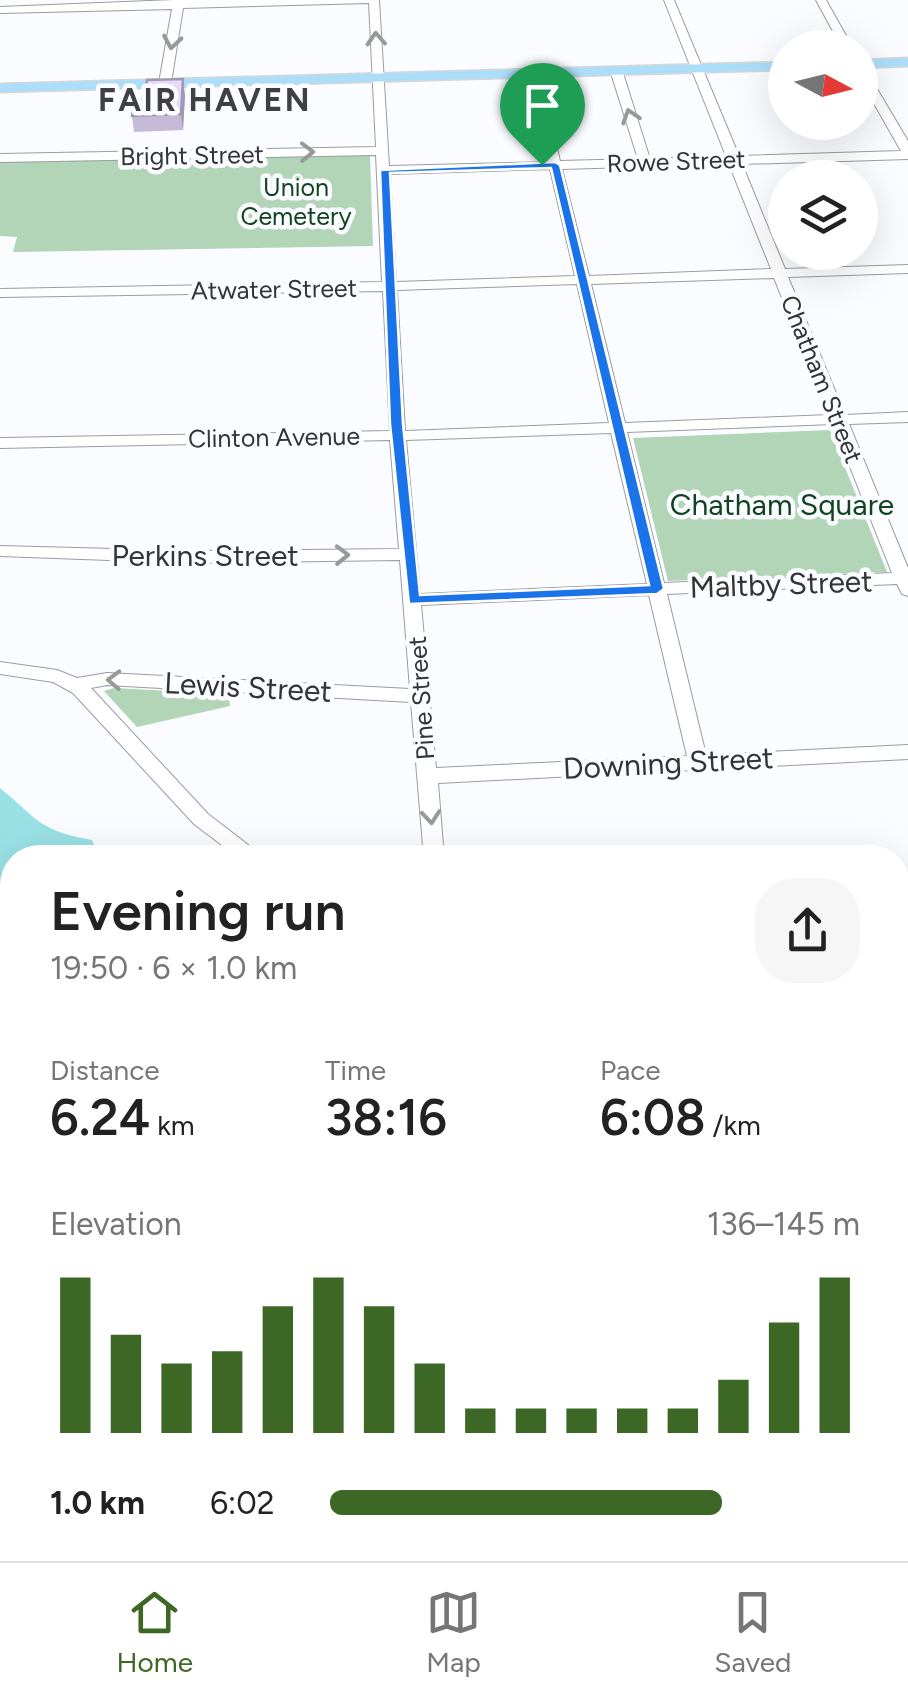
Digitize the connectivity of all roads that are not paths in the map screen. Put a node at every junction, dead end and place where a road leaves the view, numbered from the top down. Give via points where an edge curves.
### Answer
1 (374, 0) edge
2 (669, 0) edge
3 (821, 0) edge
4 (178, 3) edge
5 (0, 10) edge
6 (838, 30) edge
7 (908, 62) edge
8 (878, 64) edge
9 (768, 66) edge
10 (697, 68) junction
11 (616, 70) junction
12 (533, 73) junction
13 (378, 77) junction
14 (165, 83) junction
15 (0, 88) edge
16 (878, 99) edge
17 (384, 151) junction
18 (908, 153) edge
19 (0, 158) edge
20 (735, 160) junction
21 (645, 162) junction
22 (555, 165) junction
23 (385, 170) junction
24 (908, 269) edge
25 (779, 274) junction
26 (582, 280) junction
27 (390, 287) junction
28 (0, 294) edge
29 (908, 417) edge
30 (839, 420) junction
31 (618, 428) junction
32 (399, 435) junction
33 (0, 443) edge
34 (0, 551) edge
35 (410, 554) junction
36 (906, 582) edge
37 (657, 589) junction
38 (414, 600) junction
39 (0, 668) edge
40 (76, 685) junction
41 (422, 696) junction
42 (908, 752) edge
43 (698, 761) junction
44 (427, 776) junction
45 (236, 845) edge
46 (433, 845) edge

1 - 4 street
13 -> 1 street, Pine Street
2 - 10 street, Chatham Street
3 - 6 street
4 - 5 street
4 -> 14 street
7 - 8 main road
9 - 10 main road
10 - 11 main road
10 - 20 street, Chatham Street
11 - 12 main road
21 -> 11 street
12 - 13 main road
12 - 22 street
13 - 14 main road
13 - 17 street, Pine Street
14 - 15 main road
16 - 18 street
19 -> 17 street, Bright Street
17 - 23 street, Pine Street
18 - 20 street, Rowe Street
20 - 21 street, Rowe Street
20 - 25 street, Chatham Street
21 - 22 street, Rowe Street
22 - 23 street, Rowe Street
22 - 26 street
23 - 27 street, Pine Street
24 - 25 street, Atwater Street
25 - 26 street, Atwater Street
25 - 30 street, Chatham Street
26 - 27 street, Atwater Street
26 - 31 street
27 - 28 street, Atwater Street
27 - 32 street, Pine Street
29 - 30 street, Clinton Avenue
30 - 31 street, Clinton Avenue
30 - 36 street, Chatham Street
31 - 32 street, Clinton Avenue
31 - 37 street
32 - 33 street, Clinton Avenue
32 - 35 street, Pine Street
34 -> 35 street, Perkins Street
35 - 38 street, Pine Street
36 - 37 street, Maltby Street
37 - 38 street, Maltby Street
37 - 43 street
38 - 41 street, Pine Street
39 - 40 street
41 -> 40 street, Lewis Street via 107,679
40 - 45 street via 201,819
41 - 44 street, Pine Street
42 - 43 street, Downing Street
43 - 44 street, Downing Street
44 -> 46 street, Pine Street

